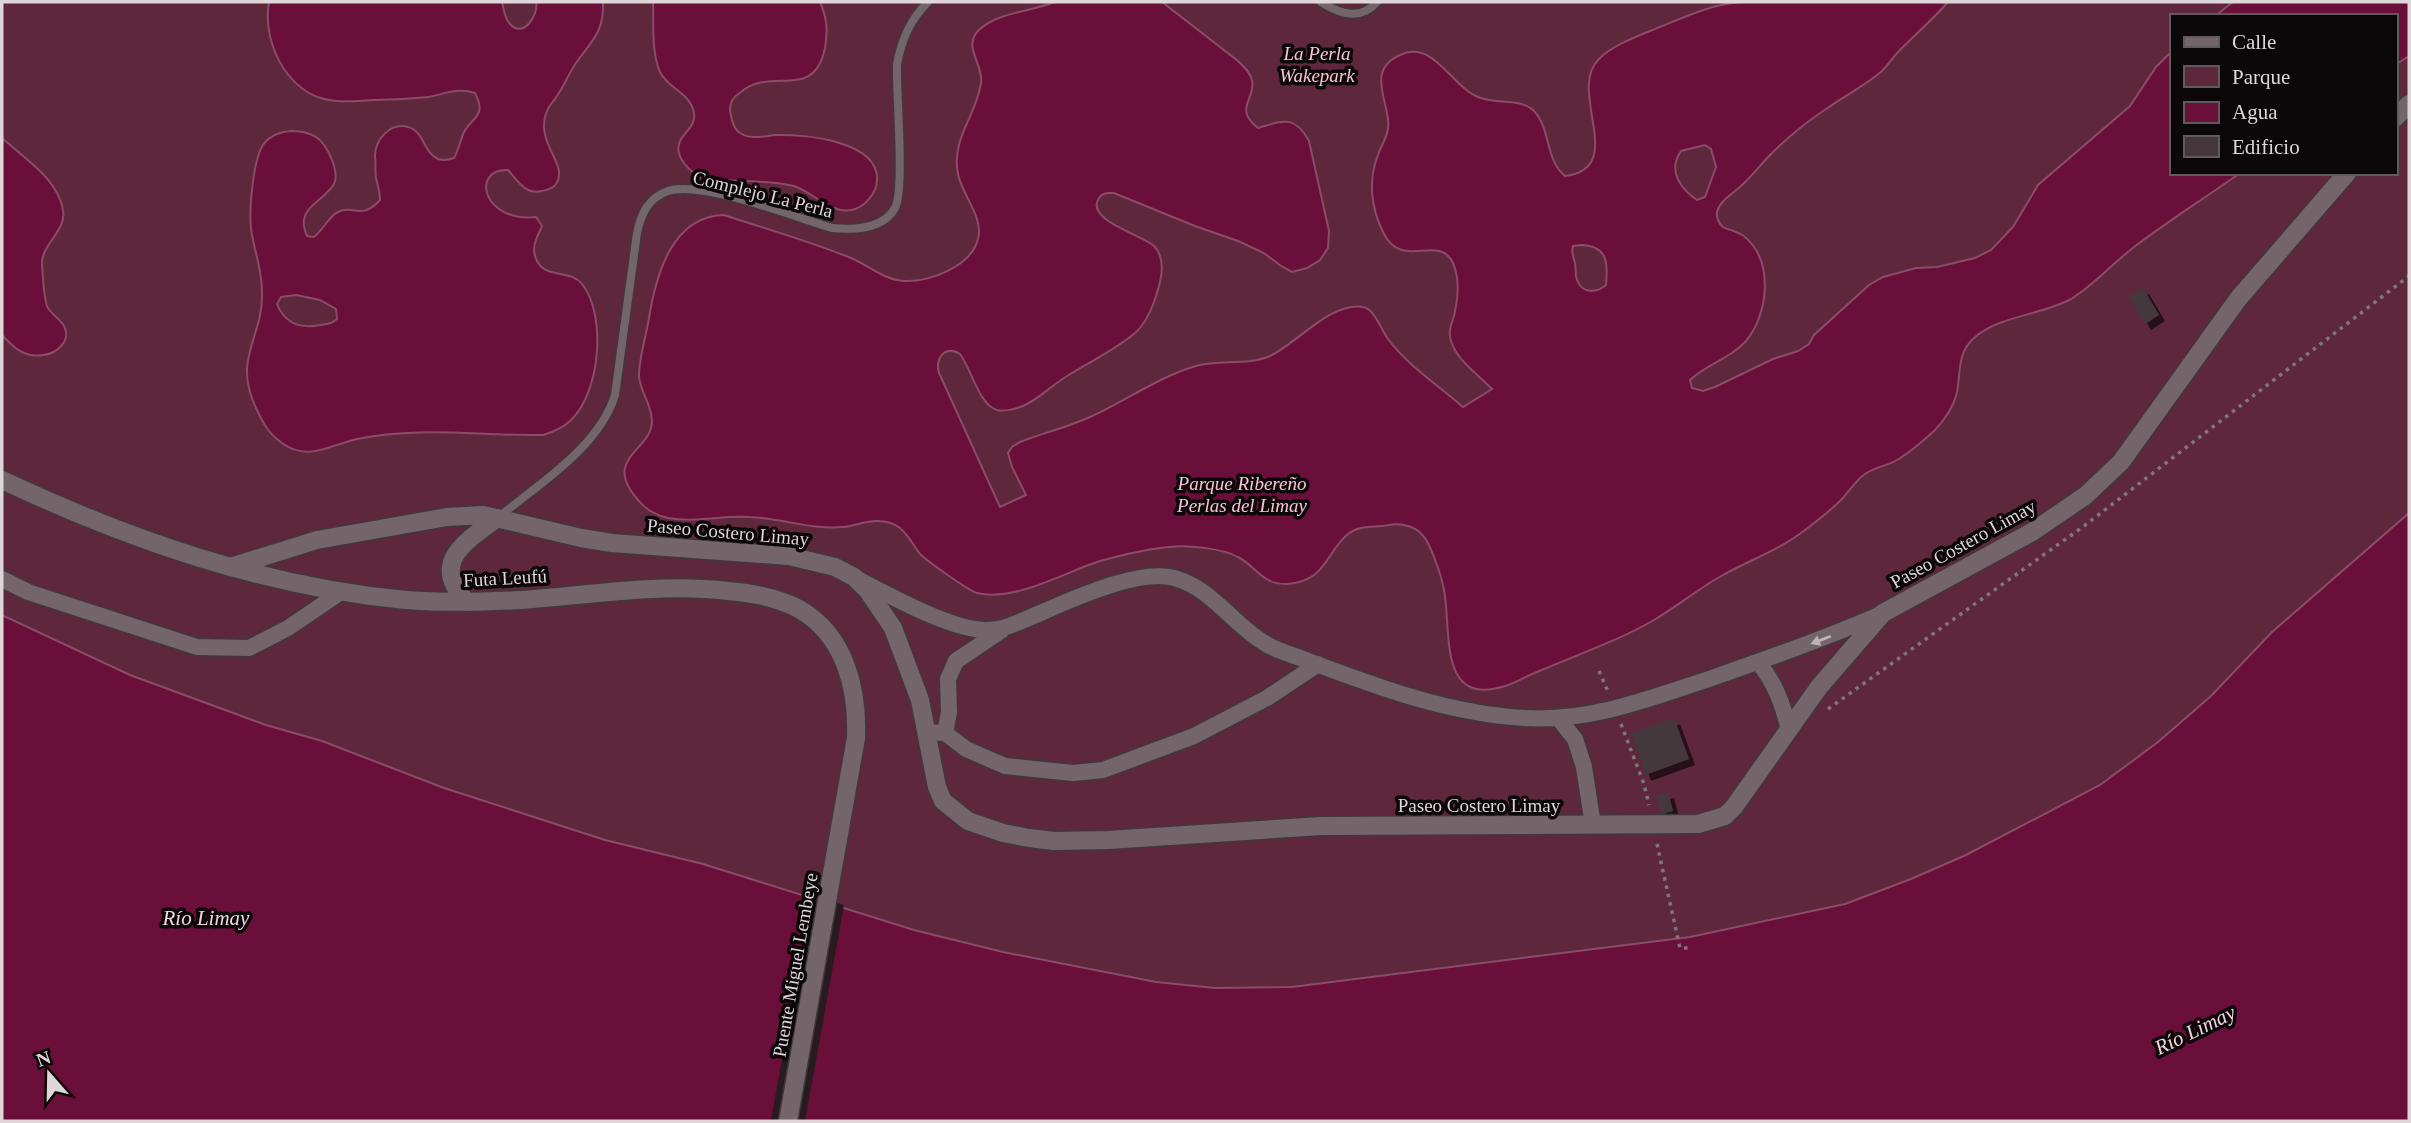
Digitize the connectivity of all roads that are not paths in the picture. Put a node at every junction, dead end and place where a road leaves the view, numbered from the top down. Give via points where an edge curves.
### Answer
1 (928, 2) edge
2 (1321, 2) edge
3 (1377, 2) edge
4 (2345, 175) edge
5 (2, 480) edge
6 (497, 518) junction
7 (230, 567) junction
8 (854, 578) junction
9 (2, 579) edge
10 (341, 592) junction
11 (467, 602) junction
12 (1884, 613) junction
13 (1004, 629) junction
14 (1758, 662) junction
15 (1318, 664) junction
16 (1558, 718) junction
17 (1789, 731) junction
18 (937, 732) junction
19 (842, 815) joint
20 (1593, 825) junction
21 (788, 1121) edge

1 - 6 lane, Complejo La Perla via 908,27 897,64 899,184 894,209 886,219 875,225 832,228 713,193 681,189 656,197 640,217 611,409 579,451
2 - 3 lane via 1358,14
4 - 12 street, Paseo Costero Limay via 2238,299 2105,480 2032,532
5 - 7 street, Futa Leufú via 111,528
6 - 7 street, Paseo Costero Limay via 456,516 317,540
6 - 8 street, Paseo Costero Limay via 612,543 789,556
6 - 11 street via 464,544 453,561 450,578
7 - 10 street, Futa Leufú
8 - 13 street via 961,626
8 - 18 street, Paseo Costero Limay via 893,628
9 - 10 street via 28,592 197,647 249,648
10 - 11 street, Futa Leufú
11 - 19 street, Futa Leufú via 673,587 747,593 799,610 830,637 855,696 856,738
12 -> 14 street
12 - 17 street, Paseo Costero Limay via 1827,678
13 - 15 street via 1086,594 1146,576 1174,578 1201,591 1264,643
13 - 18 street via 957,661 948,679 949,712
14 - 16 street via 1615,709
14 - 17 street via 1783,704
15 - 16 street via 1452,709
15 - 18 street via 1267,698 1194,736 1103,769 1073,773 1004,766
16 - 20 street via 1576,739
17 - 20 street, Paseo Costero Limay via 1725,816 1698,824
18 - 20 street, Paseo Costero Limay via 933,769 943,801 968,821 1029,838 1108,840 1321,826
19 - 21 street, Puente Miguel Lembeye

